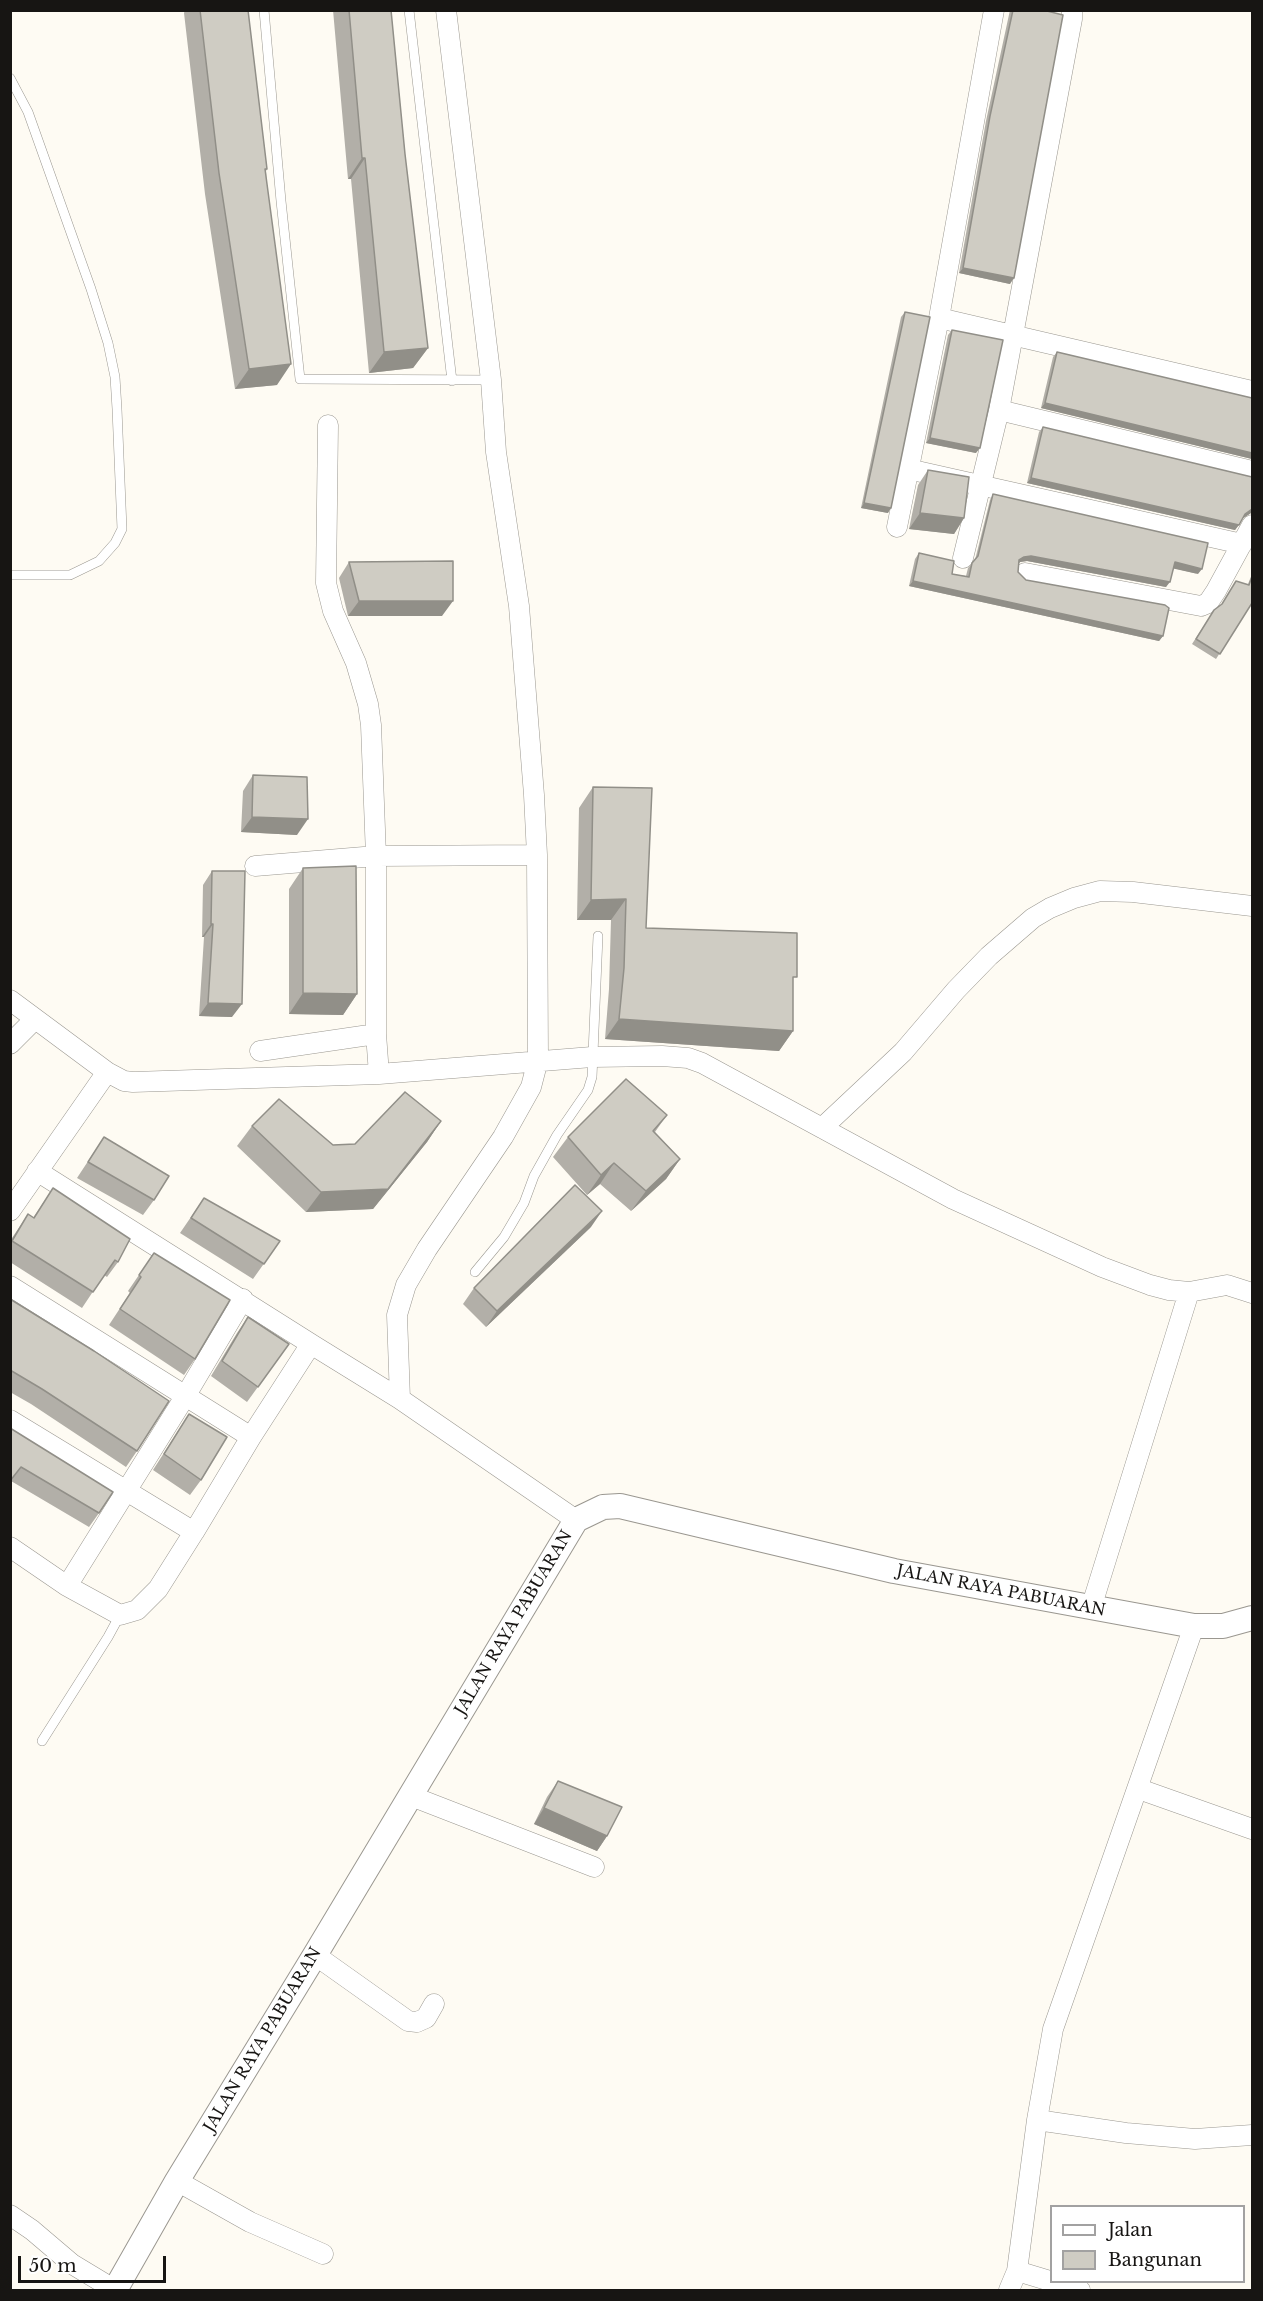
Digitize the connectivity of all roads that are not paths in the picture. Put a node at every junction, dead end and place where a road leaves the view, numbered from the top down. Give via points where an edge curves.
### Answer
1 (264, 10) edge
2 (409, 10) edge
3 (446, 10) edge
4 (993, 10) edge
5 (1072, 10) edge
6 (10, 78) edge
7 (939, 318) junction
8 (1013, 333) junction
9 (491, 380) junction
10 (452, 381) junction
11 (1252, 391) edge
12 (999, 410) junction
13 (328, 425) dead end
14 (908, 469) junction
15 (1252, 471) edge
16 (981, 485) junction
17 (1252, 525) edge
18 (897, 527) dead end
19 (1242, 544) junction
20 (963, 558) dead end
21 (1025, 573) dead end
22 (10, 575) edge
23 (537, 855) junction
24 (376, 856) junction
25 (255, 866) dead end
26 (1252, 906) edge
27 (598, 936) dead end
28 (10, 1000) edge
29 (35, 1019) junction
30 (376, 1034) junction
31 (10, 1044) edge
32 (260, 1051) dead end
33 (592, 1056) junction
34 (538, 1060) junction
35 (107, 1072) junction
36 (379, 1074) junction
37 (822, 1128) junction
38 (37, 1171) junction
39 (10, 1211) edge
40 (475, 1272) dead end
41 (10, 1286) edge
42 (1189, 1292) junction
43 (1252, 1293) edge
44 (243, 1299) junction
45 (311, 1344) junction
46 (186, 1395) junction
47 (400, 1399) junction
48 (10, 1420) edge
49 (250, 1437) junction
50 (125, 1490) junction
51 (576, 1520) junction
52 (194, 1532) junction
53 (10, 1547) edge
54 (67, 1586) junction
55 (1091, 1608) junction
56 (120, 1616) junction
57 (1252, 1618) edge
58 (1194, 1626) junction
59 (42, 1741) dead end
60 (1139, 1789) junction
61 (411, 1796) junction
62 (1252, 1829) edge
63 (594, 1867) dead end
64 (315, 1955) junction
65 (434, 2004) dead end
66 (1037, 2120) junction
67 (1252, 2135) edge
68 (177, 2181) junction
69 (10, 2216) edge
70 (323, 2254) dead end
71 (1017, 2271) junction
72 (1050, 2281) edge
73 (1057, 2283) edge
74 (115, 2290) edge
75 (1009, 2290) edge
76 (1080, 2290) edge

1 - 10 lane via 300,379
2 - 10 lane
3 - 9 street
4 - 7 street
5 - 8 street
6 - 22 lane via 28,112 108,343 116,398 122,529 99,561 70,575
7 - 8 street
7 - 14 street
8 - 11 street
8 - 12 street
9 - 10 lane
9 - 23 street via 496,452 519,606
12 - 15 street
12 - 16 street
13 - 24 street via 326,583 368,704
14 - 16 street
14 - 18 street
16 - 19 street
16 - 20 street
17 - 19 street
19 - 21 street via 1216,591 1201,606
23 - 24 street
23 - 34 street
24 - 25 street
24 - 30 street
26 - 37 street via 1100,891 1050,908 989,956 903,1052
27 - 33 lane
28 - 29 street
29 - 31 street
29 - 35 street
30 - 32 street
30 - 36 street
33 - 34 street
33 - 37 street via 688,1058
33 - 40 lane via 592,1077 585,1096 557,1135 504,1237
34 - 36 street
34 - 47 street via 519,1112 405,1285 397,1314
35 - 36 street via 133,1082
35 - 38 street
37 - 42 street via 953,1199 1102,1267 1150,1285
38 - 39 street
38 - 44 street
41 - 46 street
42 - 43 street via 1227,1285
42 - 55 street
44 - 45 street
44 - 46 street
45 - 47 street
45 - 49 street
46 - 49 street
46 - 50 street
47 - 51 street
48 - 50 street
49 - 52 street
50 - 52 street
50 - 54 street
51 - 55 street, JALAN RAYA PABUARAN via 603,1508 620,1506 894,1571
51 - 61 street, JALAN RAYA PABUARAN
52 - 56 street via 158,1588 137,1610
53 - 54 street
54 - 56 street
55 - 58 street, JALAN RAYA PABUARAN
56 - 59 lane
57 - 58 street, JALAN RAYA PABUARAN via 1223,1626
58 - 60 street
60 - 62 street
60 - 66 street via 1055,2021
61 - 63 street
61 - 64 street, JALAN RAYA PABUARAN
64 - 65 street via 408,2022 426,2018
64 - 68 street, JALAN RAYA PABUARAN
66 - 67 street via 1194,2139
66 - 71 street
68 - 70 street via 250,2222
68 - 74 street, JALAN RAYA PABUARAN
69 - 74 street via 72,2264
71 - 72 street
71 - 75 street
73 - 76 street

